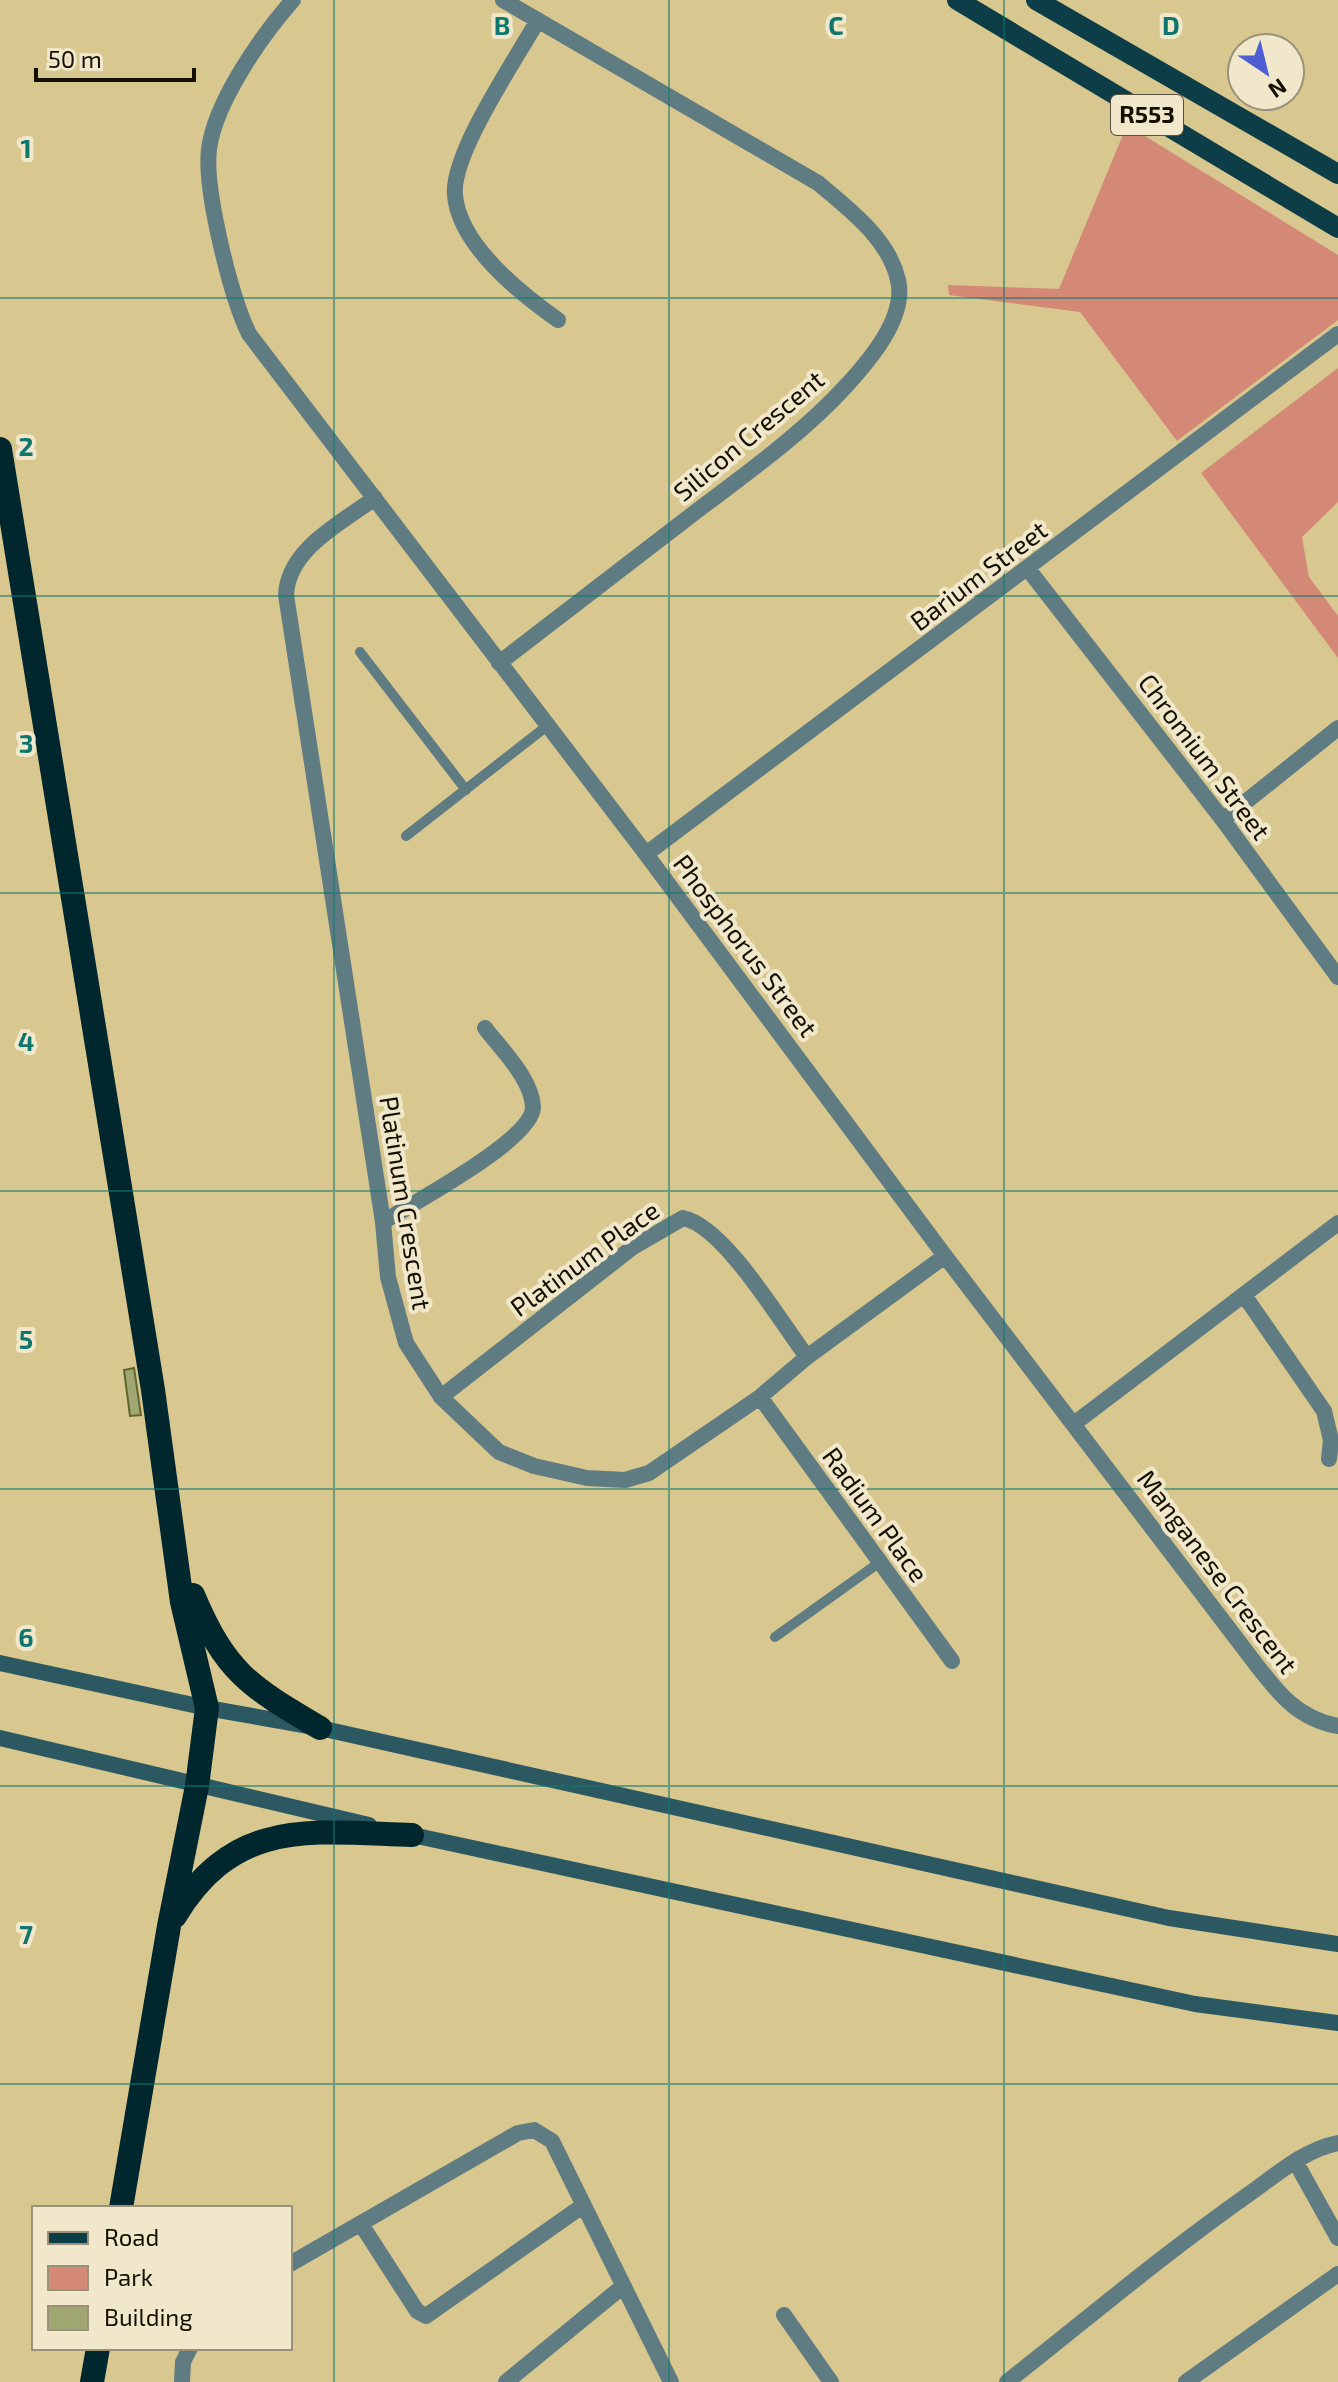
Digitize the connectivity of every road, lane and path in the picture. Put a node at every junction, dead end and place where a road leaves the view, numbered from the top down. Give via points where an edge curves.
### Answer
1 (293, 0) edge
2 (503, 0) edge
3 (957, 0) edge
4 (1036, 0) edge
5 (538, 20) junction
6 (1338, 174) edge
7 (1338, 228) edge
8 (558, 320) dead end
9 (1338, 334) edge
10 (0, 449) edge
11 (375, 498) junction
12 (1028, 569) junction
13 (360, 652) dead end
14 (499, 663) junction
15 (547, 726) junction
16 (1338, 728) edge
17 (466, 790) junction
18 (1223, 820) junction
19 (406, 836) dead end
20 (646, 854) junction
21 (1338, 977) edge
22 (485, 1028) dead end
23 (383, 1222) junction
24 (1338, 1223) edge
25 (945, 1256) junction
26 (1244, 1295) junction
27 (807, 1357) junction
28 (441, 1397) junction
29 (760, 1397) junction
30 (1075, 1423) junction
31 (1329, 1459) dead end
32 (176, 1556) junction
33 (880, 1562) junction
34 (775, 1637) dead end
35 (952, 1661) dead end
36 (0, 1663) edge
37 (207, 1708) junction
38 (1338, 1726) edge
39 (320, 1728) junction
40 (0, 1738) edge
41 (197, 1786) junction
42 (412, 1835) junction
43 (169, 1926) junction
44 (1338, 1944) edge
45 (1338, 2023) edge
46 (1338, 2143) edge
47 (1295, 2161) junction
48 (121, 2206) edge
49 (581, 2207) junction
50 (361, 2224) junction
51 (1338, 2238) edge
52 (292, 2263) edge
53 (1338, 2274) edge
54 (622, 2287) junction
55 (784, 2315) dead end
56 (98, 2350) edge
57 (189, 2350) edge
58 (92, 2382) edge
59 (182, 2382) edge
60 (506, 2382) edge
61 (671, 2382) edge
62 (831, 2382) edge
63 (1007, 2382) edge
64 (1186, 2382) edge

1 - 11 street via 239,77 219,115 209,150 222,249 235,306 249,334
2 - 5 street, Silicon Crescent
3 - 7 main road, R553
4 - 6 main road, R553
5 - 8 street via 459,163 455,196 460,219 497,268
5 - 14 street, Silicon Crescent via 818,183 860,219 887,252 899,280 899,295 895,315 846,386 770,455
9 - 12 street, Barium Street
10 - 32 highway
11 - 14 street, Phosphorus Street
11 - 23 street, Platinum Crescent via 300,556 290,570 286,595
12 - 18 street, Chromium Street
12 - 20 street, Barium Street
13 - 17 lane
14 - 15 street, Phosphorus Street
15 - 17 lane
15 - 20 street, Phosphorus Street
16 - 18 street
17 - 19 lane
18 - 21 street, Chromium Street
20 - 25 street, Phosphorus Street
22 - 23 street via 529,1094 529,1121 498,1149
23 - 28 street, Platinum Crescent via 388,1277 406,1343
24 - 26 street
25 - 27 street, Platinum Crescent
25 - 30 street, Phosphorus Street
26 - 30 street
26 - 31 street via 1324,1411
27 - 28 street, Platinum Place via 719,1238 698,1221 683,1218 633,1247
27 - 29 street, Platinum Crescent
28 - 29 street, Platinum Crescent via 499,1452 587,1478 625,1480 649,1473
29 - 33 street, Radium Place
30 - 38 street, Manganese Crescent via 1281,1696 1305,1716
32 - 37 highway
32 - 39 highway via 211,1638 229,1663 254,1689
33 - 34 lane
33 - 35 street, Radium Place
36 - 37 main road
37 - 39 main road
37 - 41 highway
39 - 44 main road via 1154,1915
40 - 41 main road
41 - 42 main road
41 - 43 highway
42 - 43 highway via 301,1831 255,1843 205,1875
42 - 45 main road via 1195,2004
43 - 48 highway
46 - 47 street
47 - 51 street
47 - 63 street
49 - 50 street via 552,2141 528,2129
49 - 50 street via 426,2316 417,2311
49 - 54 street
50 - 52 street
53 - 64 street
54 - 60 street
54 - 61 street
55 - 62 street
56 - 58 highway
57 - 59 street

